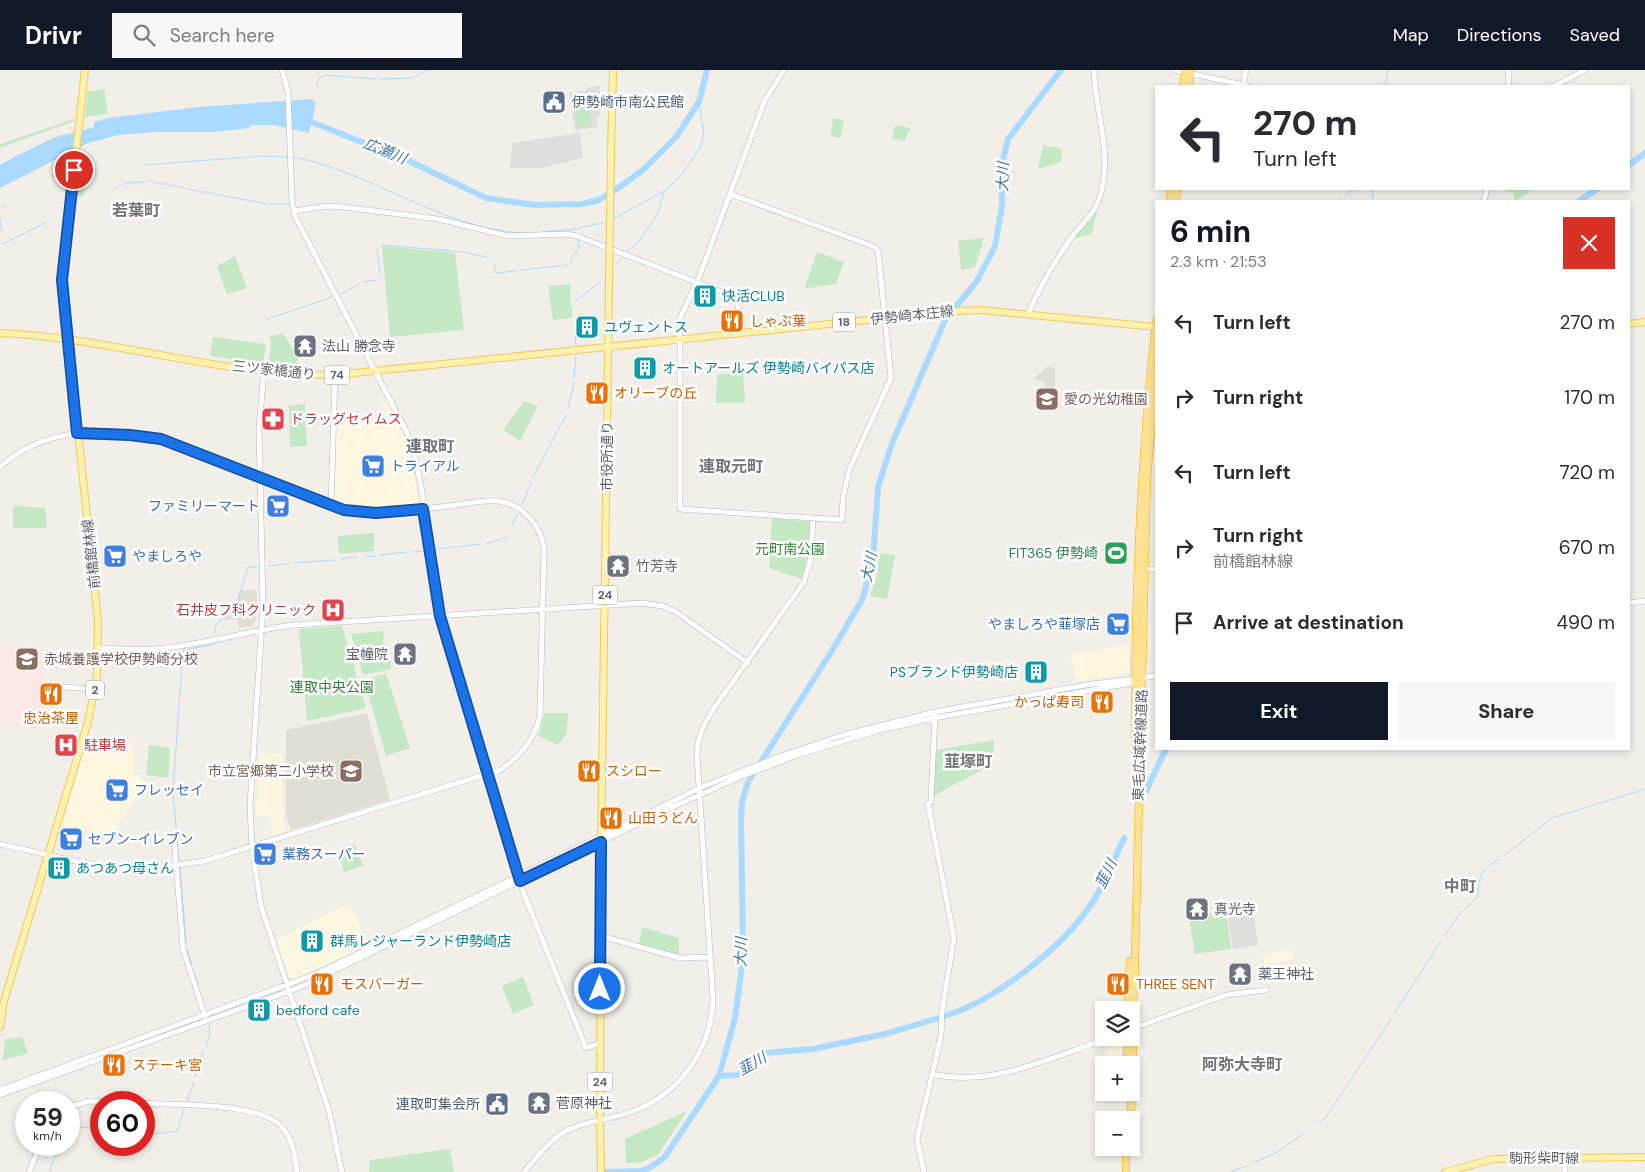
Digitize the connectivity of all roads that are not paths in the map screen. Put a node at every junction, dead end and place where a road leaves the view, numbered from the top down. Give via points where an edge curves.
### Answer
1 (85, 70) edge
2 (282, 70) edge
3 (613, 70) edge
4 (784, 70) edge
5 (1094, 70) edge
6 (1175, 70) edge
7 (1246, 70) edge
8 (1508, 70) edge
9 (1585, 70) edge
10 (1188, 72) edge
11 (1183, 85) edge
12 (1189, 85) edge
13 (1242, 85) edge
14 (1246, 85) edge
15 (1509, 85) edge
16 (1556, 85) edge
17 (730, 194) junction
18 (294, 211) junction
19 (697, 282) junction
20 (1028, 315) junction
21 (885, 318) junction
22 (1645, 322) edge
23 (1630, 324) edge
24 (1155, 327) edge
25 (0, 333) edge
26 (742, 333) junction
27 (1155, 337) edge
28 (680, 340) junction
29 (67, 341) junction
30 (608, 348) junction
31 (264, 370) junction
32 (376, 372) junction
33 (335, 375) junction
34 (1155, 383) edge
35 (77, 433) junction
36 (0, 467) edge
37 (259, 477) junction
38 (331, 507) junction
39 (423, 509) junction
40 (814, 518) junction
41 (1141, 569) junction
42 (1155, 569) edge
43 (1645, 601) edge
44 (1630, 603) edge
45 (605, 604) junction
46 (543, 609) junction
47 (440, 616) junction
48 (261, 629) junction
49 (99, 648) junction
50 (748, 663) junction
51 (1155, 676) edge
52 (1138, 679) junction
53 (47, 686) dead end
54 (95, 689) junction
55 (935, 715) junction
56 (488, 775) junction
57 (700, 788) junction
58 (700, 794) junction
59 (174, 838) dead end
60 (601, 839) junction
61 (0, 844) edge
62 (252, 846) junction
63 (49, 854) junction
64 (176, 866) junction
65 (519, 879) junction
66 (601, 936) junction
67 (711, 956) junction
68 (288, 988) junction
69 (1266, 990) dead end
70 (1128, 1001) edge
71 (1133, 1001) edge
72 (1, 1009) edge
73 (205, 1016) junction
74 (1140, 1026) edge
75 (0, 1027) edge
76 (600, 1043) junction
77 (1095, 1043) edge
78 (1133, 1046) edge
79 (932, 1074) junction
80 (0, 1090) edge
81 (0, 1095) edge
82 (155, 1104) edge
83 (1131, 1111) edge
84 (600, 1121) junction
85 (36, 1156) edge
86 (1126, 1156) edge
87 (1130, 1156) edge
88 (1645, 1157) edge
89 (1564, 1158) junction
90 (601, 1170) edge
91 (29, 1172) edge
92 (297, 1172) edge
93 (342, 1172) edge
94 (524, 1172) edge
95 (924, 1172) edge
96 (1126, 1172) edge
97 (1130, 1172) edge
98 (1445, 1172) edge
99 (1564, 1172) edge

1 - 29 main road, 前橋館林線 / 2 via 62,273
2 - 18 street via 288,94
3 - 30 main road, 市役所通り, bridge
4 - 17 street via 765,100
5 - 20 street via 1105,140 1101,196 1095,209 1066,245
6 - 10 street
7 - 14 street
8 - 15 street
9 - 16 street
10 - 11 highway
10 - 12 highway
10 - 13 street
17 - 19 street
17 - 21 street via 875,247
18 - 19 street via 343,207 438,219 508,236 570,234
18 - 32 street
19 - 26 street via 738,299
19 - 28 street via 680,318
20 - 21 main road, 伊勢崎本庄線 / 18 via 955,310
20 - 24 main road, 伊勢崎本庄線 / 18
21 - 26 main road, 伊勢崎本庄線 / 18
21 - 40 street via 891,378 849,470 842,520
22 - 23 main road
25 - 29 main road, 三ツ家橋通り / 74
26 - 28 main road, 伊勢崎本庄線 / 18
27 - 41 highway, 東毛広域幹線道路 via 1145,432
28 - 30 main road, 伊勢崎本庄線 / 18
28 - 40 street via 680,510
29 - 31 main road, 三ツ家橋通り / 74
29 - 35 main road, 前橋館林線 / 2
30 - 32 main road, 三ツ家橋通り / 74
30 - 45 main road, 市役所通り / 24
31 - 33 main road, 三ツ家橋通り / 74
31 - 37 street
32 - 33 main road, 三ツ家橋通り / 74
32 - 39 street via 410,440
33 - 38 street
34 - 41 highway, 東毛広域幹線道路
35 - 36 street via 38,442
35 - 37 street via 161,439
35 - 49 main road, 前橋館林線 / 2
37 - 38 street
37 - 48 street via 263,588
38 - 39 street via 357,512
39 - 46 street via 491,501 522,511 538,528 543,542
39 - 47 street
40 - 50 street via 806,578
41 - 42 street
41 - 52 highway, 東毛広域幹線道路
43 - 44 street
45 - 46 street
45 - 50 street via 641,603 668,608
45 - 60 main road, 市役所通り / 24
46 - 47 street
46 - 56 street via 539,720 520,754 504,768
47 - 48 street
47 - 56 street
48 - 49 street via 156,649
48 - 62 street via 250,806
49 - 54 main road, 前橋館林線 / 2
50 - 57 street via 701,730 697,753
51 - 52 street
52 - 55 street
52 - 70 highway, 東毛広域幹線道路
52 - 71 highway, 東毛広域幹線道路
53 - 54 street
54 - 63 main road, 前橋館林線 / 2
55 - 57 street via 844,735
55 - 58 street via 844,740
55 - 79 street via 930,803 954,938 941,1036
56 - 62 street
56 - 65 street
57 - 58 street
57 - 60 street
58 - 60 street
58 - 67 street
59 - 64 street
60 - 65 street
60 - 66 main road, 24
61 - 63 street
62 - 64 street
62 - 68 street via 261,906
63 - 64 street via 110,867
63 - 72 main road, 前橋館林線 / 2
64 - 73 street via 183,949
65 - 68 street
65 - 76 street via 586,1048
66 - 67 street via 680,958
66 - 76 main road, 24
67 - 84 street via 713,1010 707,1034 691,1066 659,1098 634,1111
68 - 73 street
68 - 81 street
68 - 93 street via 329,1111
69 - 74 street via 1226,995
72 - 75 main road, 前橋館林線 / 2
73 - 80 street
76 - 84 main road, 24
77 - 79 street via 998,1075 966,1078
78 - 83 highway, 東毛広域幹線道路
79 - 95 street via 917,1139
82 - 92 street via 243,1109 269,1117 290,1139
84 - 90 main road, 24
84 - 94 street via 556,1137
85 - 91 street
86 - 96 highway
87 - 97 highway
88 - 89 main road, 駒形柴町線
89 - 98 main road, 駒形柴町線 via 1494,1159
89 - 99 street

